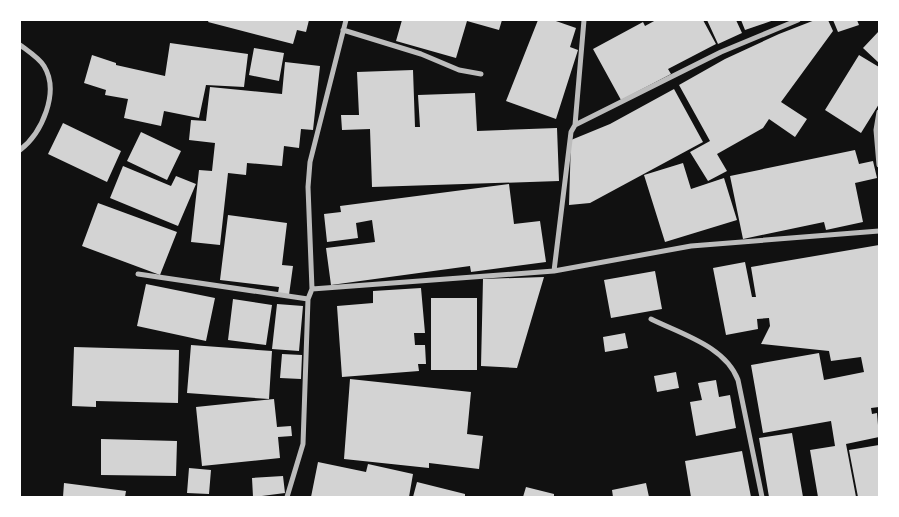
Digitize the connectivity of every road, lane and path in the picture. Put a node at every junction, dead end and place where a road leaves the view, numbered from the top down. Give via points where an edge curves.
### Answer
1 (346, 20) edge
2 (584, 20) edge
3 (798, 20) edge
4 (343, 30) junction
5 (20, 46) edge
6 (481, 74) dead end
7 (879, 112) edge
8 (575, 125) junction
9 (20, 150) edge
10 (879, 165) edge
11 (879, 231) edge
12 (554, 271) junction
13 (138, 274) dead end
14 (312, 289) junction
15 (308, 299) junction
16 (651, 319) dead end
17 (287, 497) edge
18 (762, 497) edge

1 - 4 street
2 - 8 street
3 - 8 street via 721,52
4 - 6 street via 459,70
4 - 14 street via 310,162
5 - 9 street via 43,64 51,79 50,101 35,134
7 - 10 street via 876,130
8 - 12 street via 571,132
11 - 12 street via 690,246
12 - 14 street
13 - 15 street
14 - 15 street
15 - 17 street via 303,444
16 - 18 street via 700,343 733,368

